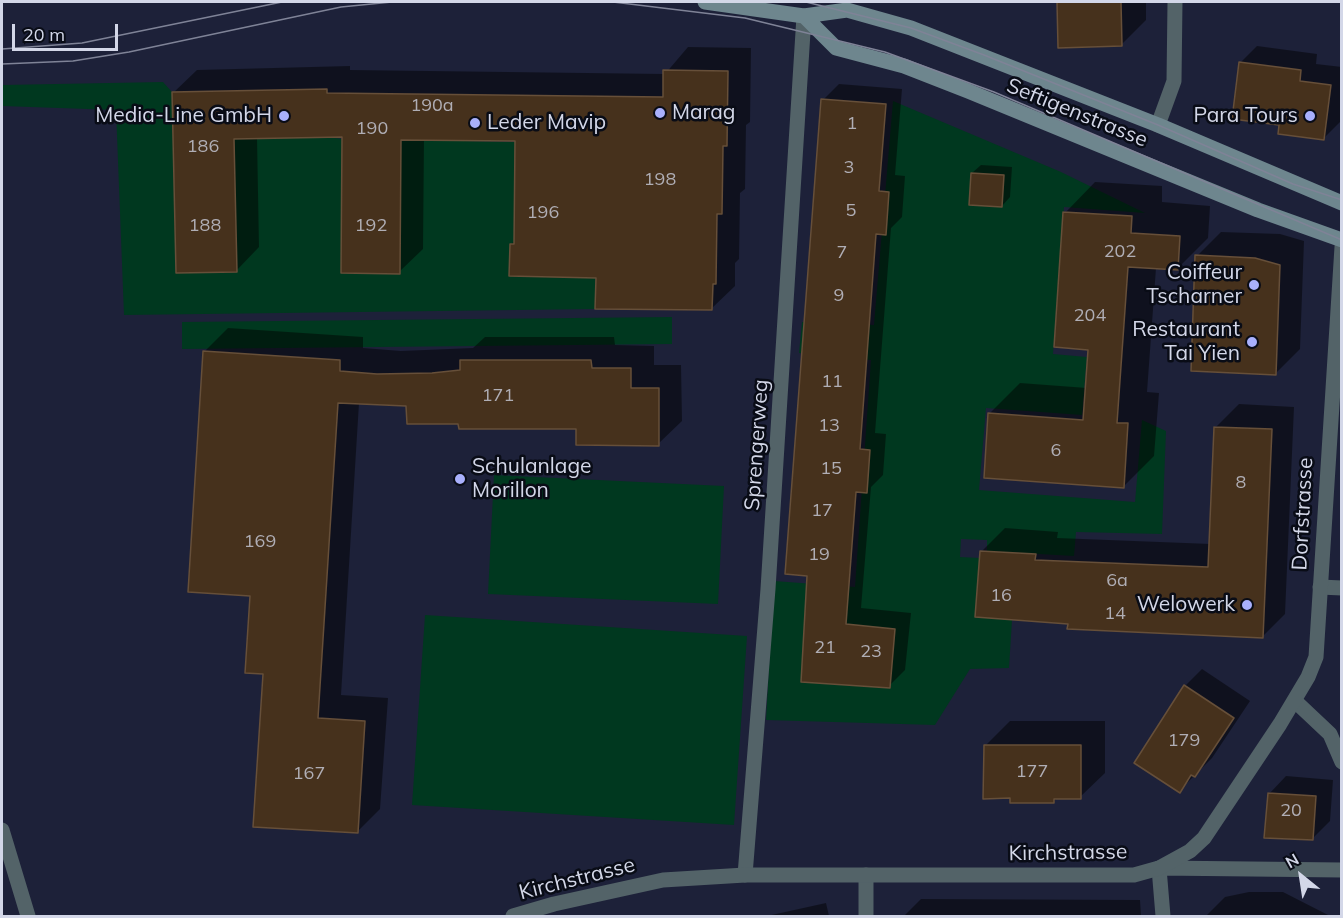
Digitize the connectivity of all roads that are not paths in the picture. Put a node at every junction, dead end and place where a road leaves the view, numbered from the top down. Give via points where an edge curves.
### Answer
1 (705, 2) edge
2 (710, 2) edge
3 (1175, 2) edge
4 (804, 16) junction
5 (1158, 125) junction
6 (1341, 203) edge
7 (1341, 240) edge
8 (1341, 247) edge
9 (1320, 587) junction
10 (1341, 588) edge
11 (1294, 701) junction
12 (1341, 762) edge
13 (2, 830) edge
14 (1159, 868) junction
15 (1341, 870) edge
16 (745, 875) junction
17 (866, 875) junction
18 (28, 916) edge
19 (513, 916) edge
20 (866, 916) edge
21 (1163, 916) edge

1 - 2 main road, Seftigenstrasse
2 - 4 main road, Seftigenstrasse
3 - 5 street via 1174,75
4 - 5 main road, Seftigenstrasse via 847,10 911,28
4 - 7 main road, Seftigenstrasse via 836,48 903,66
4 - 16 street, Sprengerweg via 768,589
5 - 6 main road, Seftigenstrasse
8 - 9 street, Dorfstrasse
9 - 10 street
9 - 11 street, Dorfstrasse via 1317,653
11 - 12 street via 1330,734
11 - 14 street, Kirchstrasse via 1204,838
13 - 18 street
14 - 15 street
14 - 17 street, Kirchstrasse via 1134,875
14 - 21 street
16 - 17 street, Kirchstrasse
16 - 19 street, Kirchstrasse via 663,880
17 - 20 street

